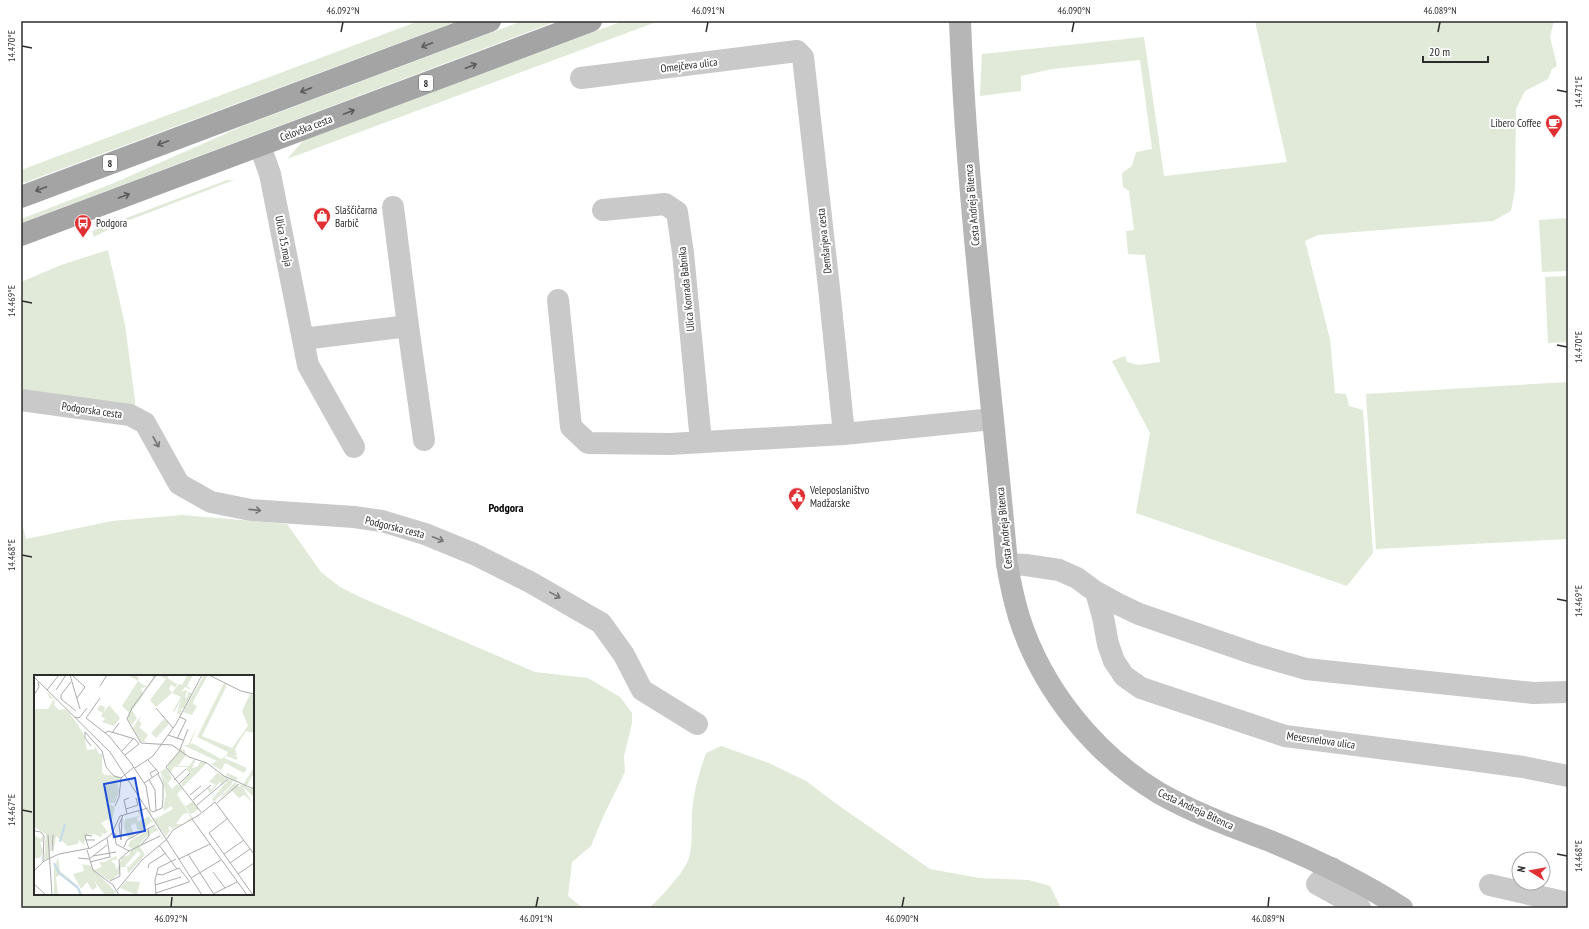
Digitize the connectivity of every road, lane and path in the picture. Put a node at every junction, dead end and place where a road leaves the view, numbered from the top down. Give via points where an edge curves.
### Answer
1 (490, 21) edge
2 (591, 21) edge
3 (960, 21) edge
4 (797, 51) joint
5 (581, 78) dead end
6 (260, 146) junction
7 (21, 197) edge
8 (393, 207) dead end
9 (603, 210) dead end
10 (21, 235) edge
11 (558, 300) dead end
12 (408, 326) junction
13 (303, 339) junction
14 (21, 400) edge
15 (993, 419) junction
16 (844, 434) junction
17 (424, 440) dead end
18 (701, 442) junction
19 (354, 447) dead end
20 (1007, 564) junction
21 (1096, 592) junction
22 (1568, 692) edge
23 (696, 724) dead end
24 (1568, 776) edge
25 (1332, 868) junction
26 (1490, 885) dead end
27 (1568, 902) edge
28 (1360, 908) edge
29 (1402, 908) edge

1 -> 7 main road, 8
6 -> 2 main road, Celovška cesta / 8
3 - 15 street, Cesta Andreja Bitenca via 971,190
4 - 5 street, Omejčeva ulica
4 - 16 street, Demšarjeva cesta via 803,56
10 -> 6 main road, Celovška cesta / 8
6 - 13 street, Ulica 15.maja via 270,174
8 - 12 street
9 - 18 street, Ulica Konrada Babnika via 665,204 677,212
11 - 18 street via 571,427 588,444
12 - 13 street
12 - 17 street
13 - 19 street, Ulica 15.maja via 308,365
14 -> 23 street, Podgorska cesta via 130,415 145,423 179,484 211,502 251,510 382,521 425,534 474,554 530,582 601,623 624,656 642,690
15 - 16 street
15 - 20 street, Cesta Andreja Bitenca
16 - 18 street
20 - 21 street via 1059,570 1077,578
20 - 25 street, Cesta Andreja Bitenca via 1019,617 1043,672 1067,710 1103,750 1136,777 1175,801
21 - 22 street via 1140,614 1306,669 1533,693
21 - 24 street, Mesesnelova ulica via 1114,661 1124,676 1141,688 1285,736 1523,767
25 - 28 street via 1317,884
25 - 29 street, Cesta Andreja Bitenca
26 - 27 street

